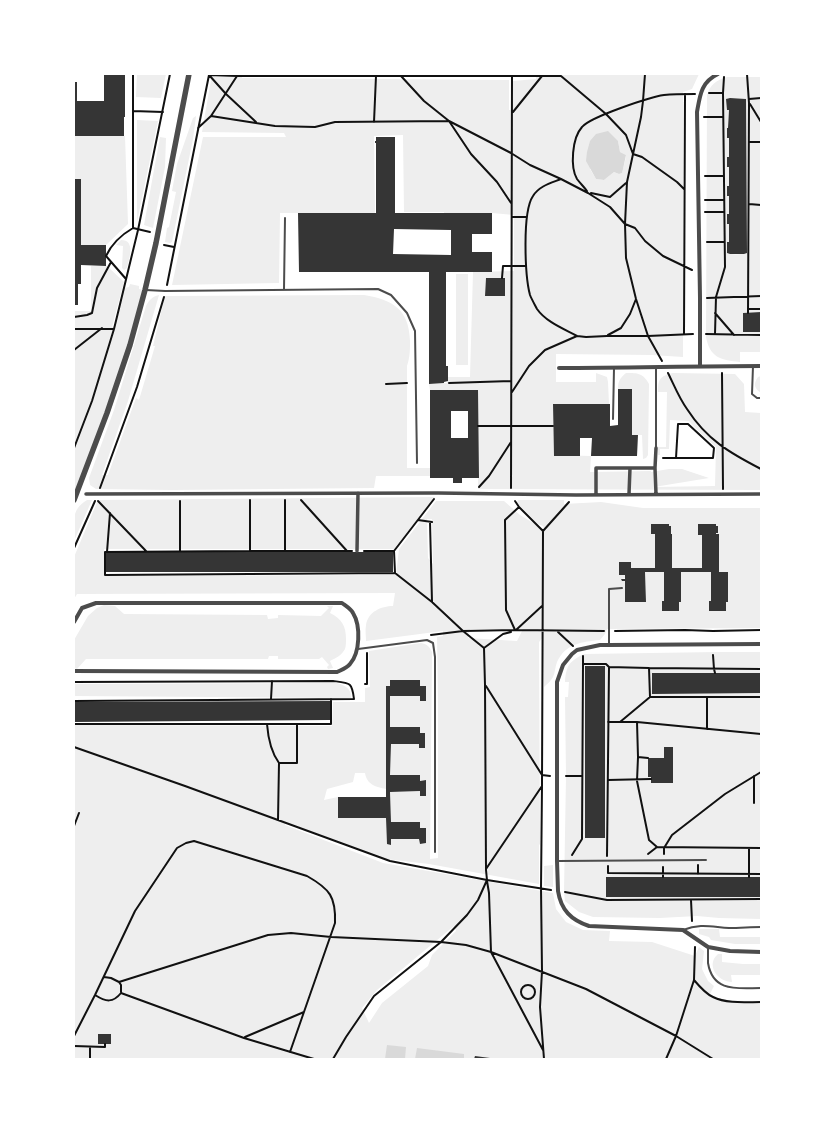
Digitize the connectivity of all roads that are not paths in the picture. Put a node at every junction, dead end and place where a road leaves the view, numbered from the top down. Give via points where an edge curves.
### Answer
1 (189, 74) edge
2 (718, 74) edge
3 (285, 218) dead end
4 (284, 289) junction
5 (145, 290) junction
6 (700, 366) junction
7 (753, 366) junction
8 (761, 366) edge
9 (559, 368) dead end
10 (614, 368) junction
11 (656, 368) junction
12 (761, 398) edge
13 (613, 419) dead end
14 (656, 448) joint
15 (417, 463) dead end
16 (630, 468) junction
17 (655, 468) junction
18 (86, 494) dead end
19 (358, 494) junction
20 (629, 494) junction
21 (656, 494) junction
22 (761, 494) edge
23 (596, 495) junction
24 (74, 500) edge
25 (357, 551) road end
26 (622, 588) dead end
27 (74, 622) edge
28 (610, 644) junction
29 (761, 644) edge
30 (358, 649) junction
31 (74, 671) edge
32 (435, 852) dead end
33 (706, 860) dead end
34 (557, 861) junction
35 (761, 927) edge
36 (683, 930) junction
37 (708, 947) junction
38 (761, 952) edge
39 (761, 988) edge

1 - 5 street
2 - 6 street via 710,78 700,93 697,117
3 - 4 lane
4 - 5 lane
4 - 15 lane via 378,289 391,295 407,313 415,331
5 - 24 street via 130,345
6 - 7 street
6 - 11 street
7 - 8 street
7 - 12 lane via 752,394
9 - 10 street
10 - 11 street
10 - 13 lane
11 - 14 lane
14 - 17 street
16 - 17 street
16 - 20 street
16 - 23 street via 596,468
17 - 21 street
18 - 19 street
19 - 23 street
19 - 25 street
20 - 21 street
20 - 23 street
21 - 22 street
26 - 28 lane via 608,589
27 - 30 street via 82,608 96,602 342,603 353,612 358,622
28 - 29 street
28 - 34 street via 577,650 563,665 557,682
30 - 31 street via 356,657 349,665 337,672
30 - 32 lane via 427,640 433,643
33 - 34 lane
34 - 36 street via 559,900 569,916 579,922 589,926
35 - 36 lane via 692,926
36 - 37 street
37 - 38 street
37 - 39 lane via 708,963 713,976 722,985 732,988

